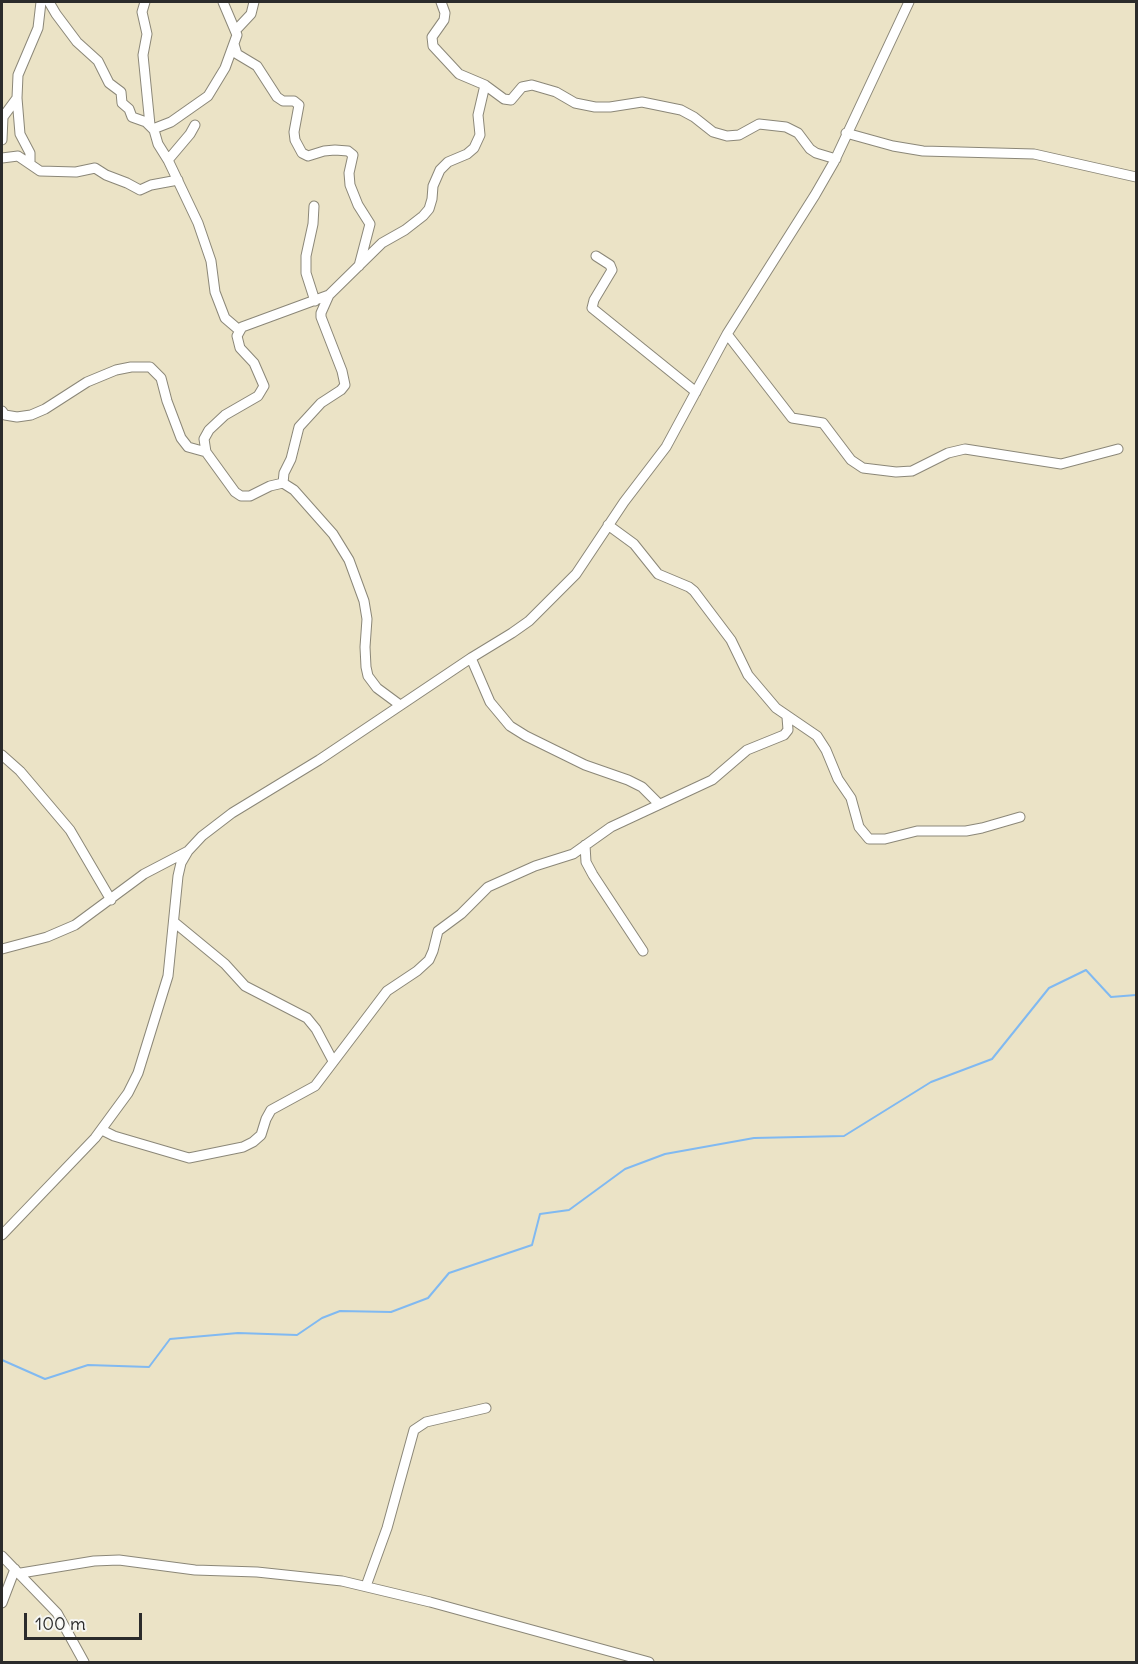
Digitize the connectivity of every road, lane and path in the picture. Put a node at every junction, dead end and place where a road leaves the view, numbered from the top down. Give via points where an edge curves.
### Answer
1 (41, 2) edge
2 (49, 2) edge
3 (146, 2) edge
4 (223, 2) edge
5 (254, 2) edge
6 (441, 2) edge
7 (909, 2) edge
8 (236, 30) junction
9 (234, 44) junction
10 (485, 85) junction
11 (17, 98) junction
12 (195, 124) dead end
13 (152, 127) junction
14 (846, 133) junction
15 (2, 140) edge
16 (2, 158) edge
17 (836, 159) junction
18 (168, 160) junction
19 (30, 164) junction
20 (1137, 177) edge
21 (178, 180) junction
22 (314, 206) dead end
23 (596, 256) dead end
24 (358, 266) junction
25 (329, 296) junction
26 (315, 301) junction
27 (239, 330) junction
28 (727, 334) junction
29 (696, 392) junction
30 (2, 411) edge
31 (1118, 449) dead end
32 (206, 452) junction
33 (284, 483) junction
34 (608, 525) junction
35 (471, 658) junction
36 (400, 705) junction
37 (787, 717) junction
38 (2, 755) edge
39 (659, 804) junction
40 (1020, 817) dead end
41 (585, 845) junction
42 (188, 851) junction
43 (111, 900) junction
44 (174, 922) junction
45 (2, 950) edge
46 (643, 951) dead end
47 (333, 1061) junction
48 (102, 1130) junction
49 (2, 1235) edge
50 (486, 1408) dead end
51 (2, 1556) edge
52 (18, 1571) junction
53 (366, 1586) junction
54 (2, 1603) edge
55 (84, 1662) edge
56 (649, 1662) edge

1 - 11 street via 38,28 18,75
2 - 13 street via 77,42 98,60 110,84 121,92 122,103 132,117
3 - 13 street via 142,12 147,34 143,55
4 - 8 street
5 - 8 street via 251,14
6 - 10 street via 444,20 432,37 432,44 459,74
7 - 14 street
8 - 9 street
9 - 13 street via 210,94 171,123
9 - 24 street via 237,54 255,64 276,97 299,105 294,132 302,153 308,156 335,150 353,155 350,185 370,224
10 - 17 street via 508,100 522,87 532,85 595,107 642,102 681,110 713,132 727,136 739,135 759,124 786,127 798,133 816,153
10 - 24 street via 477,144 440,170 429,209 423,216 382,243
11 - 15 street via 3,117
11 - 19 street via 20,134 30,153
12 - 18 street
13 - 18 street
14 - 17 street
14 - 20 street via 923,151 1034,154
16 - 19 street via 15,156
17 - 28 street
18 - 21 street
19 - 21 street via 40,171 95,168 140,190
21 - 27 street via 211,261 215,292 225,318
22 - 26 street via 306,273
23 - 29 street via 612,270 592,308
24 - 25 street
25 - 26 street
25 - 33 street via 321,318 345,385 299,427
26 - 27 street
27 - 32 street via 240,348 254,363 264,386 258,396 225,415 209,430 204,439
28 - 29 street
28 - 31 street via 792,418 823,423 851,460 863,468 912,471 965,449 1061,464
29 - 34 street via 666,447
30 - 32 street via 11,416 31,415 116,370 150,368 161,378 178,433 188,447
32 - 33 street via 241,496
33 - 36 street via 345,552 367,611 368,676
34 - 35 street via 583,565 561,589 520,628
34 - 37 street via 634,544 658,574 694,591 731,640 748,675
35 - 36 street
35 - 39 street via 490,702 510,726 585,765 642,787
36 - 42 street via 232,813
37 - 39 street via 788,730 784,735 747,750 712,780
37 - 40 street via 811,731 822,743 868,839 917,831 966,831
38 - 43 street via 70,830
39 - 41 street via 611,827
41 - 46 street via 586,862 593,875
41 - 47 street via 573,854 488,887 477,896 440,929 429,960 387,991
42 - 43 street via 144,874
42 - 44 street via 178,876
43 - 45 street via 75,925
44 - 47 street via 245,986 307,1018
44 - 48 street via 166,985 138,1072
47 - 48 street via 315,1086 271,1110 261,1136 243,1147 189,1158
48 - 49 street
50 - 53 street via 426,1422 414,1430 387,1528
51 - 52 street
52 - 53 street via 119,1560 195,1570 315,1577
52 - 54 street
52 - 55 street via 57,1613
53 - 56 street

